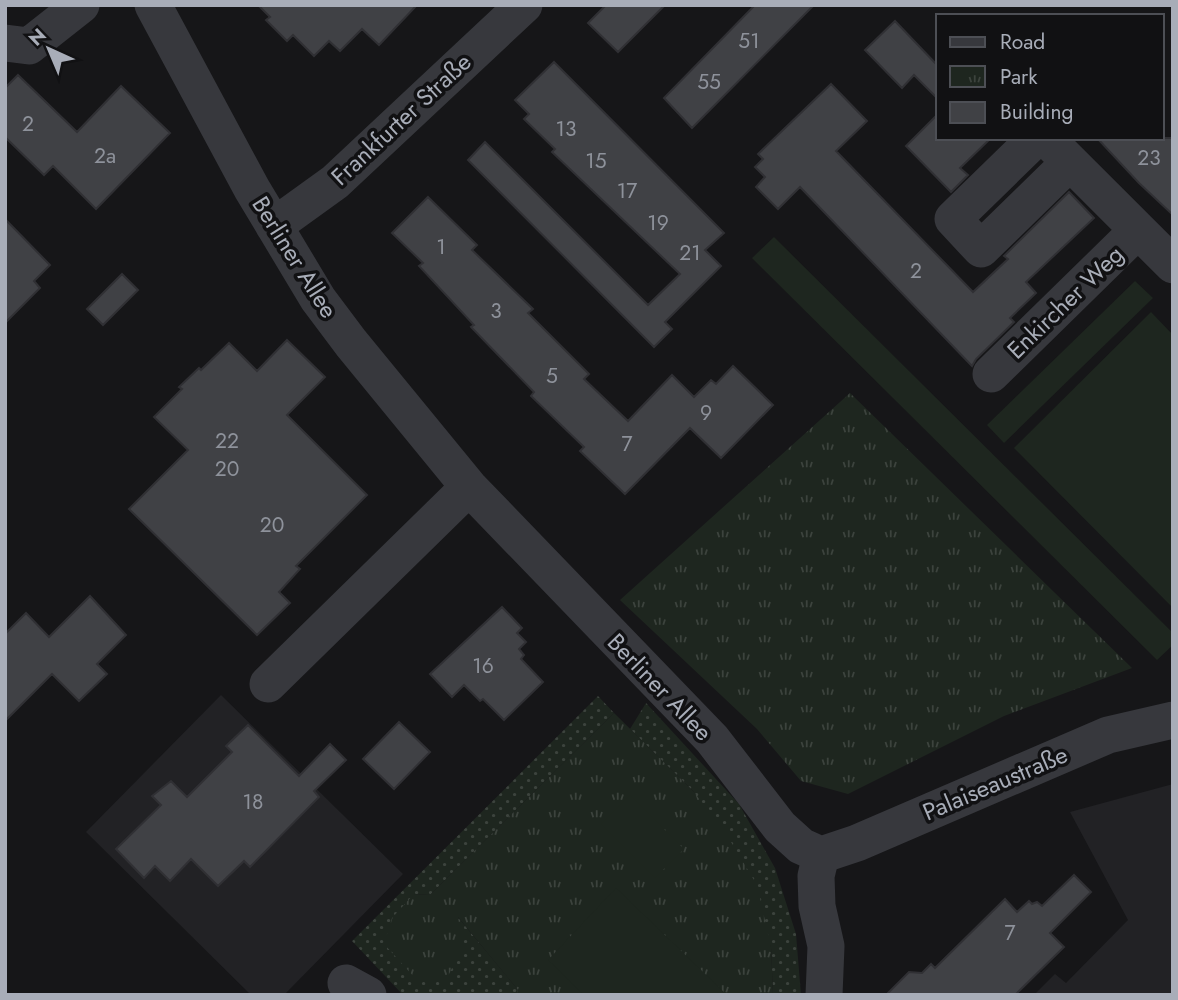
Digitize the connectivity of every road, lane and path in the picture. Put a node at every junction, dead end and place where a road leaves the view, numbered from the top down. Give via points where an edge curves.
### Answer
1 (81, 5) edge
2 (153, 5) edge
3 (524, 5) edge
4 (5, 43) edge
5 (1034, 140) edge
6 (1058, 150) edge
7 (274, 226) junction
8 (1138, 230) junction
9 (1173, 265) edge
10 (991, 374) dead end
11 (469, 487) junction
12 (268, 684) dead end
13 (1173, 720) edge
14 (821, 855) junction
15 (824, 995) edge

1 - 4 street via 29,46
2 - 7 street, Berliner Allee
3 - 7 street, Frankfurter Straße via 335,182
5 - 6 street, Enkircher Weg via 953,219 981,249
6 - 8 street, Enkircher Weg
7 - 11 street, Berliner Allee via 318,299
8 - 9 street, Enkircher Weg
8 - 10 street, Enkircher Weg
11 - 12 street
11 - 14 street, Berliner Allee via 712,739 780,827 801,846
13 - 14 street, Palaiseaustraße via 1108,736
14 - 15 street via 816,876 826,946

